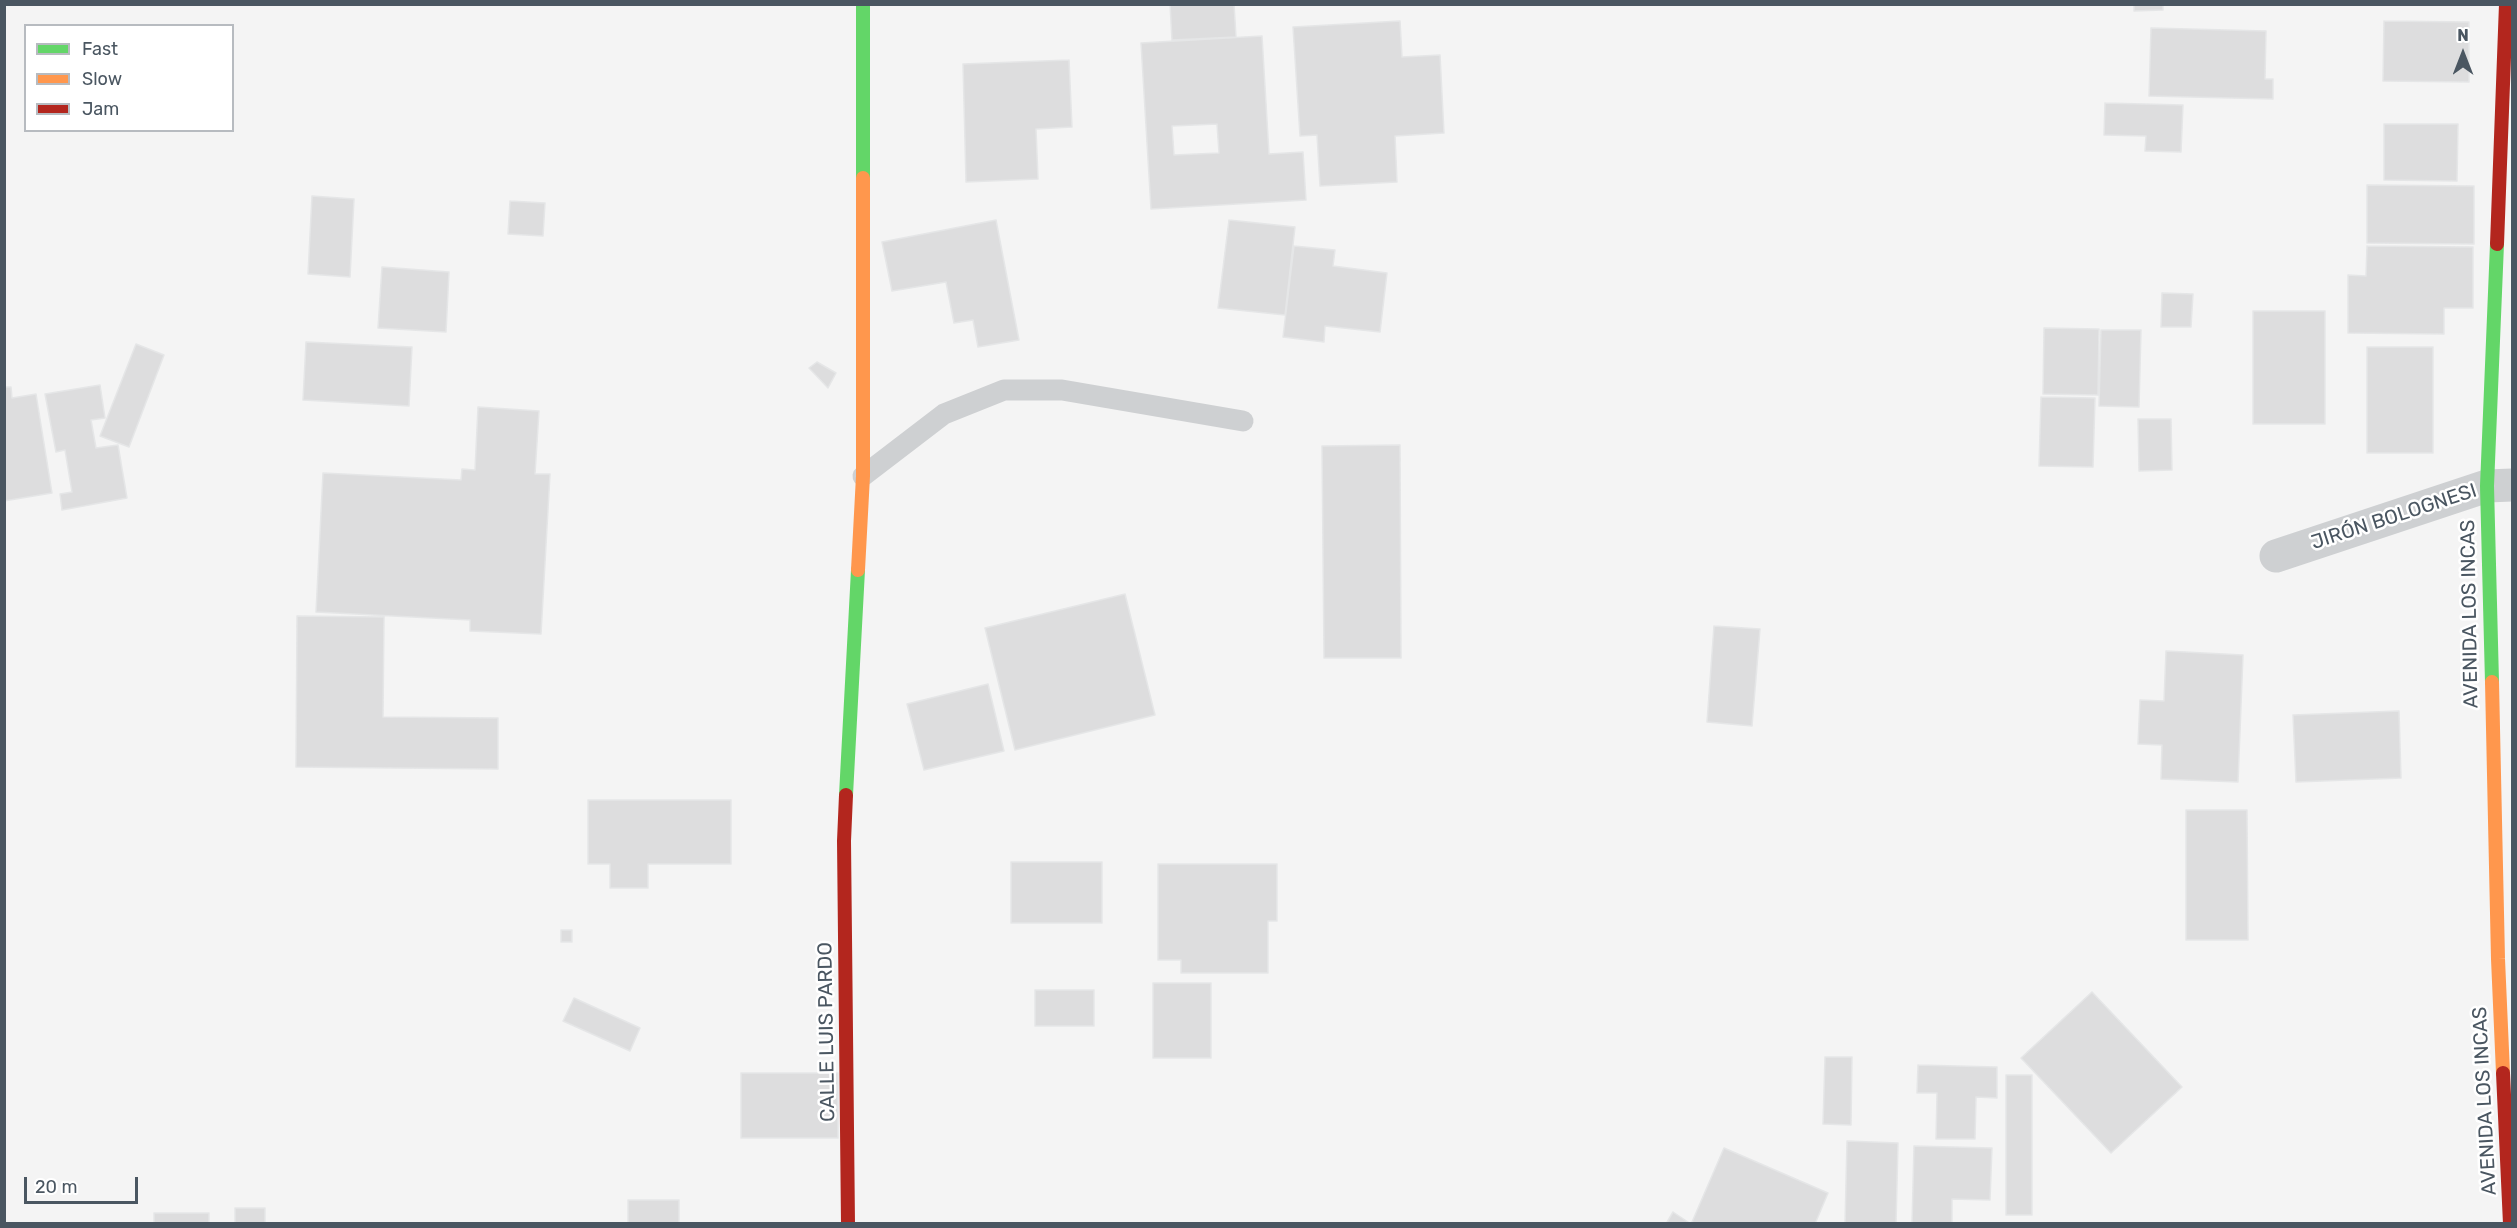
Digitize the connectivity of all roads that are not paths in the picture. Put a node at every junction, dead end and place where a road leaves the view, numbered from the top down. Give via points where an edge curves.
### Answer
1 (863, 4) edge
2 (2506, 4) edge
3 (1243, 421) dead end
4 (863, 476) junction
5 (2500, 485) edge
6 (2276, 556) dead end
7 (848, 1224) edge
8 (2511, 1224) edge

1 - 4 street, CALLE LUIS PARDO
2 - 5 street, AVENIDA LOS INCAS
3 - 4 lane via 1062,390 1004,390 944,414
4 - 7 street, CALLE LUIS PARDO via 844,841
5 - 6 street, JIRÓN BOLOGNESI
5 - 8 street, AVENIDA LOS INCAS via 2498,959

